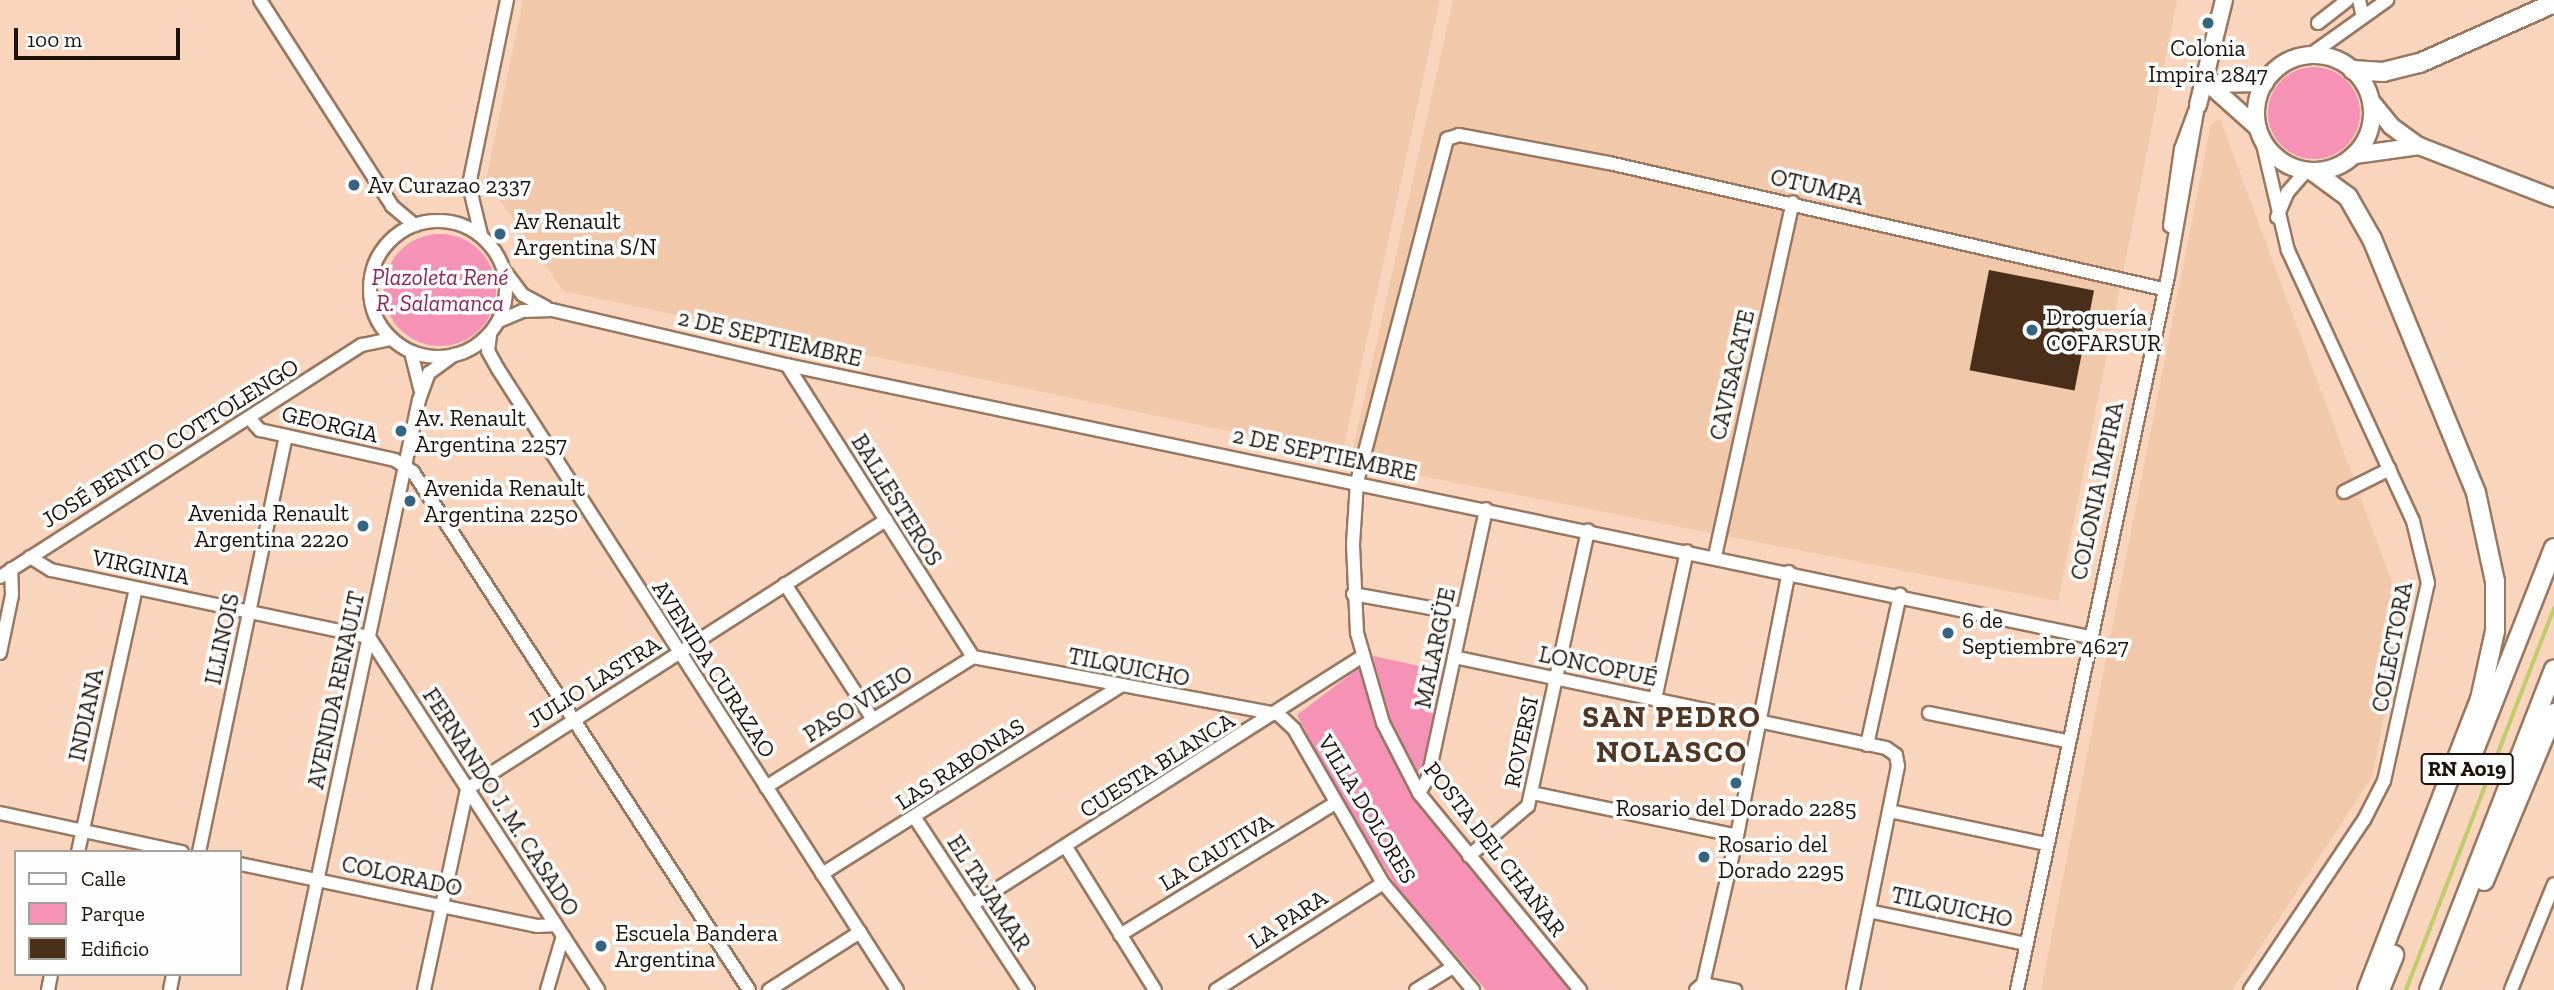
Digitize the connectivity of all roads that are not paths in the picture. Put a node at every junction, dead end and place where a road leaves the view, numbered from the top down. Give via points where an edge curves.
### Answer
1 (260, 0) edge
2 (507, 0) edge
3 (2213, 0) edge
4 (2224, 0) edge
5 (2347, 0) edge
6 (2359, 0) edge
7 (2387, 0) edge
8 (2554, 3) edge
9 (2362, 17) junction
10 (2318, 23) dead end
11 (2310, 55) junction
12 (2353, 70) junction
13 (2206, 81) junction
14 (2265, 83) junction
15 (2371, 101) junction
16 (2198, 106) joint
17 (2259, 132) junction
18 (1459, 135) joint
19 (2419, 146) junction
20 (2355, 155) junction
21 (2310, 172) junction
22 (2554, 198) edge
23 (1793, 202) junction
24 (391, 206) junction
25 (2277, 218) junction
26 (415, 225) junction
27 (481, 235) junction
28 (396, 236) junction
29 (502, 267) junction
30 (2163, 289) junction
31 (552, 310) junction
32 (377, 319) junction
33 (499, 321) junction
34 (489, 335) junction
35 (391, 339) junction
36 (362, 345) junction
37 (470, 351) junction
38 (411, 352) junction
39 (454, 355) junction
40 (787, 365) junction
41 (498, 369) junction
42 (419, 400) junction
43 (250, 419) junction
44 (286, 436) junction
45 (405, 465) junction
46 (2390, 469) junction
47 (1357, 482) junction
48 (2344, 492) dead end
49 (1486, 509) junction
50 (886, 520) junction
51 (1588, 530) junction
52 (2554, 548) edge
53 (1687, 551) junction
54 (1715, 556) junction
55 (30, 557) junction
56 (12, 569) junction
57 (1789, 572) junction
58 (0, 577) edge
59 (785, 584) junction
60 (136, 588) junction
61 (1353, 594) junction
62 (1899, 595) junction
63 (249, 611) junction
64 (1463, 614) junction
65 (369, 637) junction
66 (2089, 637) junction
67 (0, 653) edge
68 (678, 653) junction
69 (973, 657) junction
70 (1362, 657) junction
71 (1454, 657) junction
72 (2554, 669) edge
73 (1556, 679) junction
74 (1119, 687) junction
75 (1655, 699) junction
76 (1929, 713) dead end
77 (2554, 713) edge
78 (1278, 714) junction
79 (872, 718) junction
80 (573, 720) junction
81 (1760, 722) junction
82 (2067, 741) junction
83 (1867, 745) junction
84 (766, 787) junction
85 (467, 789) junction
86 (1419, 793) junction
87 (1532, 793) junction
88 (1334, 804) junction
89 (1889, 811) junction
90 (0, 813) edge
91 (915, 818) junction
92 (82, 831) junction
93 (1737, 836) junction
94 (2046, 844) junction
95 (1066, 847) junction
96 (78, 850) edge
97 (172, 850) edge
98 (199, 850) edge
99 (1469, 856) junction
100 (242, 864) edge
101 (822, 874) junction
102 (317, 880) junction
103 (1383, 883) junction
104 (2554, 884) edge
105 (972, 905) junction
106 (442, 906) junction
107 (1869, 911) junction
108 (559, 931) junction
109 (860, 932) junction
110 (1120, 935) junction
111 (2026, 944) junction
112 (1452, 967) junction
113 (1699, 987) edge
114 (293, 990) edge
115 (424, 990) edge
116 (547, 990) edge
117 (598, 990) edge
118 (749, 990) edge
119 (769, 990) edge
120 (897, 990) edge
121 (1028, 990) edge
122 (1155, 990) edge
123 (1216, 990) edge
124 (1416, 990) edge
125 (1473, 990) edge
126 (1580, 990) edge
127 (1735, 990) edge
128 (1853, 990) edge
129 (2017, 990) edge
130 (2250, 990) edge
131 (2367, 990) edge
132 (2380, 990) edge
133 (2429, 990) edge
134 (2511, 990) edge

1 - 24 street
2 - 27 street via 469,185
3 - 13 main road, COLONIA IMPIRA
4 - 13 main road, COLONIA IMPIRA
5 - 10 street
6 - 9 street
7 - 9 street
8 - 12 highway via 2420,63 2383,72
9 - 11 street
11 - 12 main road via 2331,57
11 - 14 main road via 2283,64
12 - 15 main road
13 - 14 main road
13 - 16 main road, COLONIA IMPIRA
13 - 17 main road
14 - 17 main road via 2256,109
15 - 19 main road via 2391,126
15 - 20 main road via 2369,133
16 - 30 street, COLONIA IMPIRA
17 - 21 main road via 2279,160
17 - 25 street, COLECTORA
18 - 23 street, OTUMPA
18 - 47 street, POSTA DEL CHAÑAR via 1443,146
19 - 20 main road
19 - 22 main road
20 - 21 main road via 2340,166
21 - 25 street via 2287,193
21 - 131 highway via 2355,205 2383,263 2476,493 2495,582 2495,631 2480,699
23 - 30 street, OTUMPA
23 - 54 street, CAVISACATE
24 - 26 street
24 - 28 street
25 - 46 street, COLECTORA
26 - 27 street via 447,221
26 - 28 street
27 - 29 street
28 - 32 street via 377,259 371,277
29 - 31 street, 2 DE SEPTIEMBRE via 523,295
29 - 33 street via 506,299
30 - 66 street, COLONIA IMPIRA
31 - 33 street, 2 DE SEPTIEMBRE via 522,311
31 - 40 street, 2 DE SEPTIEMBRE
32 - 35 street
32 - 36 street, JOSÉ BENITO COTTOLENGO
33 - 34 street
34 - 37 street
34 - 41 street, AVENIDA CURAZAO via 488,351
35 - 36 street, JOSÉ BENITO COTTOLENGO
35 - 38 street
36 - 43 street, JOSÉ BENITO COTTOLENGO
37 - 39 street
37 - 41 street, AVENIDA CURAZAO
38 - 39 street
38 - 42 street, AVENIDA RENAULT
39 - 42 street, AVENIDA RENAULT via 429,373
40 - 47 street, 2 DE SEPTIEMBRE
40 - 50 street, BALLESTEROS
41 - 68 street, AVENIDA CURAZAO
42 - 45 street, AVENIDA RENAULT
43 - 44 street, GEORGIA via 260,430
43 - 55 street, JOSÉ BENITO COTTOLENGO
44 - 45 street, GEORGIA
44 - 63 street, ILLINOIS
45 - 65 street, AVENIDA RENAULT
45 - 80 street
46 - 48 street
46 - 130 street, COLECTORA via 2421,543 2428,583 2389,766 2364,820
47 - 49 street, 2 DE SEPTIEMBRE
47 - 61 street, POSTA DEL CHAÑAR
49 - 51 street, 2 DE SEPTIEMBRE
49 - 64 street, MALARGÜE
50 - 59 street, JULIO LASTRA
50 - 69 street, BALLESTEROS
51 - 53 street, 2 DE SEPTIEMBRE
51 - 73 street, ROVERSI
52 - 132 highway, RN A019
53 - 54 street, 2 DE SEPTIEMBRE
53 - 75 street
54 - 57 street, 2 DE SEPTIEMBRE
55 - 56 street, JOSÉ BENITO COTTOLENGO
55 - 60 street, VIRGINIA via 51,570
56 - 58 street, JOSÉ BENITO COTTOLENGO
56 - 67 street via 12,595
57 - 62 street, 2 DE SEPTIEMBRE
57 - 81 street
59 - 68 street, JULIO LASTRA
59 - 79 street
60 - 63 street, VIRGINIA
60 - 92 street, INDIANA
61 - 64 street
61 - 70 street, POSTA DEL CHAÑAR
62 - 66 street, 2 DE SEPTIEMBRE
62 - 83 street
63 - 65 street, VIRGINIA
63 - 98 street, ILLINOIS
64 - 71 street, MALARGÜE
65 - 85 street, FERNANDO J. M. CASADO
65 - 102 street, AVENIDA RENAULT
66 - 82 street, COLONIA IMPIRA
68 - 80 street, JULIO LASTRA
68 - 84 street, AVENIDA CURAZAO
69 - 74 street, TILQUICHO
69 - 79 street, PASO VIEJO
70 - 78 street, CUESTA BLANCA
70 - 86 street, POSTA DEL CHAÑAR via 1383,723
71 - 73 street, LONCOPUÉ
71 - 86 street, MALARGÜE via 1428,778
72 - 133 highway, RN A019
73 - 75 street, LONCOPUÉ
73 - 87 street, ROVERSI
74 - 78 street, TILQUICHO
74 - 91 street, LAS RABONAS
75 - 81 street, LONCOPUÉ
76 - 82 street
77 - 133 highway via 2478,898
78 - 88 street, VILLA DOLORES via 1294,729
78 - 95 street, CUESTA BLANCA
79 - 84 street, PASO VIEJO
80 - 85 street, JULIO LASTRA
80 - 118 street
81 - 83 street, LONCOPUÉ
81 - 93 street
82 - 94 street, COLONIA IMPIRA
83 - 89 street, LONCOPUÉ via 1896,755
84 - 101 street, AVENIDA CURAZAO
85 - 106 street
85 - 108 street, FERNANDO J. M. CASADO
86 - 99 street, POSTA DEL CHAÑAR
87 - 93 street
87 - 99 street, ROVERSI via 1528,806
88 - 103 street, VILLA DOLORES
88 - 110 street, LA CAUTIVA
89 - 94 street
89 - 107 street
90 - 92 street
91 - 101 street, LAS RABONAS
91 - 105 street, EL TAJAMAR
92 - 96 street, INDIANA
92 - 97 street
93 - 113 street
94 - 111 street, COLONIA IMPIRA
95 - 105 street, CUESTA BLANCA
95 - 110 street
99 - 126 street, POSTA DEL CHAÑAR
100 - 102 street, COLORADO
101 - 109 street, AVENIDA CURAZAO
102 - 106 street, COLORADO
102 - 114 street, AVENIDA RENAULT
103 - 112 street, VILLA DOLORES
103 - 123 street, LA PARA
104 - 134 street
105 - 121 street, EL TAJAMAR
106 - 108 street, COLORADO
106 - 115 street
107 - 111 street, TILQUICHO
107 - 128 street
108 - 116 street
108 - 117 street, FERNANDO J. M. CASADO
109 - 119 street
109 - 120 street, AVENIDA CURAZAO
110 - 122 street
111 - 129 street, COLONIA IMPIRA
112 - 124 street
112 - 125 street, VILLA DOLORES
113 - 127 street

